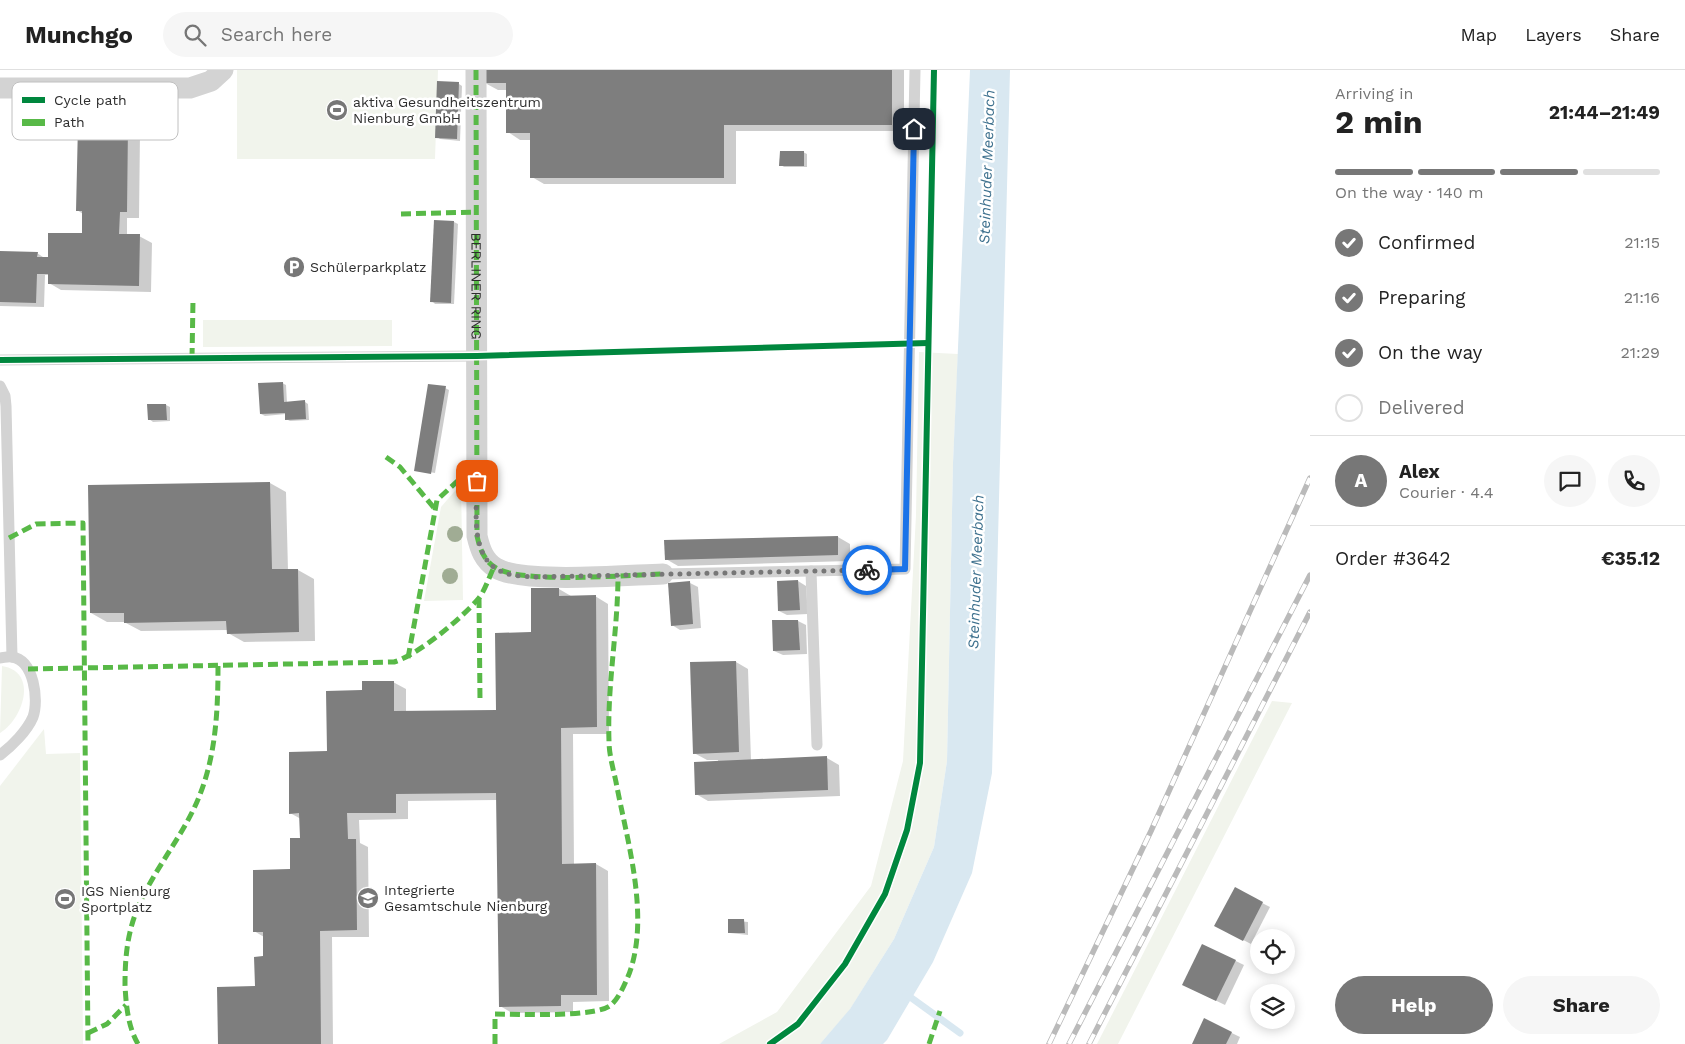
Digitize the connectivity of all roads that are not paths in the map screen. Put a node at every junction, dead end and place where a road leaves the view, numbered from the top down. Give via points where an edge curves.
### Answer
1 (223, 70) edge
2 (476, 70) edge
3 (916, 70) edge
4 (178, 88) edge
5 (477, 356) junction
6 (0, 360) edge
7 (0, 386) edge
8 (811, 571) junction
9 (663, 574) joint
10 (6, 657) edge
11 (817, 745) dead end
12 (0, 755) edge

1 - 4 street via 211,81
2 - 5 street, BERLINER RING
3 - 8 lane via 905,569
5 - 6 lane
5 - 9 street, BERLINER RING via 477,536 481,553 494,568 507,574 531,577
7 - 10 lane via 6,406
8 - 9 lane
8 - 11 lane
10 - 12 lane via 21,661 28,669 35,699 33,716 20,736

